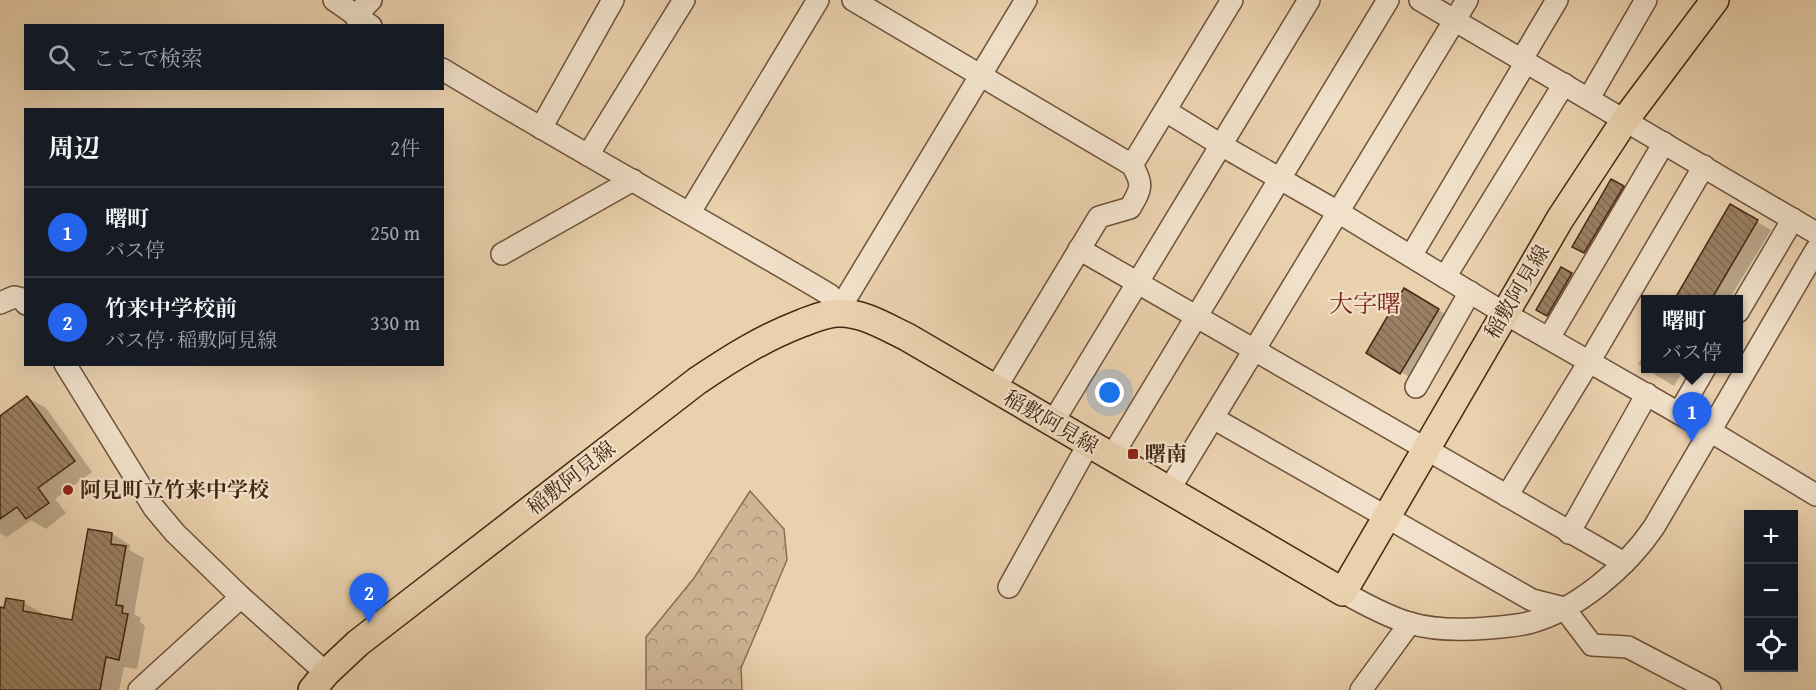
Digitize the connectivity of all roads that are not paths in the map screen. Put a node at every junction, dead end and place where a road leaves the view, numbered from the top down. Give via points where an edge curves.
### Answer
1 (334, 0) edge
2 (371, 0) edge
3 (613, 0) edge
4 (684, 0) edge
5 (818, 0) edge
6 (853, 0) edge
7 (1026, 0) edge
8 (1232, 0) edge
9 (1309, 0) edge
10 (1388, 0) edge
11 (1420, 0) edge
12 (1467, 0) edge
13 (1557, 0) edge
14 (1646, 0) edge
15 (1715, 0) edge
16 (1455, 20) junction
17 (363, 21) edge
18 (1524, 61) junction
19 (444, 70) edge
20 (979, 76) junction
21 (1564, 84) junction
22 (1589, 98) junction
23 (1166, 111) junction
24 (1625, 120) junction
25 (541, 128) junction
26 (1664, 143) junction
27 (1221, 145) junction
28 (588, 154) junction
29 (1132, 165) junction
30 (1704, 166) junction
31 (1280, 179) junction
32 (633, 180) junction
33 (690, 212) junction
34 (1338, 212) junction
35 (1793, 219) junction
36 (1816, 233) edge
37 (1079, 249) junction
38 (1816, 250) edge
39 (502, 254) dead end
40 (1411, 256) junction
41 (1445, 277) junction
42 (1137, 283) junction
43 (1470, 292) junction
44 (24, 302) edge
45 (0, 303) edge
46 (1743, 304) edge
47 (837, 313) junction
48 (1504, 313) junction
49 (1197, 317) junction
50 (1549, 338) junction
51 (1254, 350) junction
52 (1589, 362) junction
53 (66, 366) edge
54 (1703, 373) edge
55 (1416, 387) dead end
56 (995, 390) junction
57 (1647, 394) junction
58 (1678, 413) junction
59 (1213, 418) junction
60 (1053, 422) junction
61 (1710, 431) junction
62 (1089, 443) junction
63 (1425, 450) junction
64 (1112, 456) junction
65 (1169, 490) junction
66 (1816, 495) edge
67 (1507, 496) junction
68 (1386, 518) junction
69 (1569, 533) junction
70 (1624, 563) junction
71 (1009, 587) dead end
72 (1343, 592) junction
73 (241, 597) junction
74 (1564, 608) junction
75 (1410, 623) junction
76 (319, 681) edge
77 (139, 690) edge
78 (1361, 690) edge
79 (1710, 690) edge

1 - 17 street
2 - 17 street
3 - 25 street
4 - 28 street
5 - 33 street
6 - 20 street
7 - 20 street
8 - 23 street
9 - 27 street
10 - 31 street
11 - 16 street
12 - 16 street
13 - 18 street
14 - 22 street
15 - 24 main road, 稲敷阿見線
16 - 18 street
16 - 34 street
18 - 21 street
18 - 40 street
19 - 25 street
20 - 29 street
20 - 47 street
21 - 22 street
21 - 41 street
22 - 24 street
23 - 27 street
23 - 29 street
24 - 26 street
24 - 48 main road, 稲敷阿見線
25 - 28 street
26 - 30 street
26 - 50 street
27 - 31 street
27 - 42 street
28 - 32 street
29 - 37 street via 1140,179 1139,194 1130,208 1099,217
30 - 35 street
30 - 52 street
31 - 34 street
31 - 49 street
32 - 33 street
32 - 39 street
33 - 47 street via 830,296
34 - 40 street
34 - 51 street
35 - 36 street
35 - 46 street
37 - 42 street
37 - 56 street
38 - 61 street
40 - 41 street
41 - 43 street
42 - 49 street
42 - 60 street
43 - 48 street
43 - 55 street
44 - 45 street via 14,297
47 - 56 main road, 稲敷阿見線 via 859,315 882,324
47 - 76 main road, 稲敷阿見線 via 767,337 697,381 358,643
48 - 50 street
48 - 63 main road, 稲敷阿見線
49 - 51 street
49 - 64 street
50 - 52 street
51 - 59 street
51 - 63 street
52 - 57 street
52 - 67 street
53 - 73 street via 154,508
54 - 58 street
56 - 60 main road, 稲敷阿見線
57 - 58 street
57 - 69 street
58 - 61 street
59 - 65 street
59 - 68 street
60 - 62 main road, 稲敷阿見線
61 - 66 street
61 - 70 street via 1654,528
62 - 64 main road, 稲敷阿見線
62 - 71 street
63 - 67 street
63 - 68 main road, 稲敷阿見線
64 - 65 main road, 稲敷阿見線
65 - 72 main road, 稲敷阿見線
67 - 69 street
68 - 72 main road, 稲敷阿見線
68 - 74 street via 1532,600
69 - 70 street
70 - 74 street
72 - 75 street
73 - 76 street
73 - 77 street
74 - 75 street via 1529,623 1493,628 1433,628
74 - 79 street via 1592,645 1628,646
75 - 78 street

